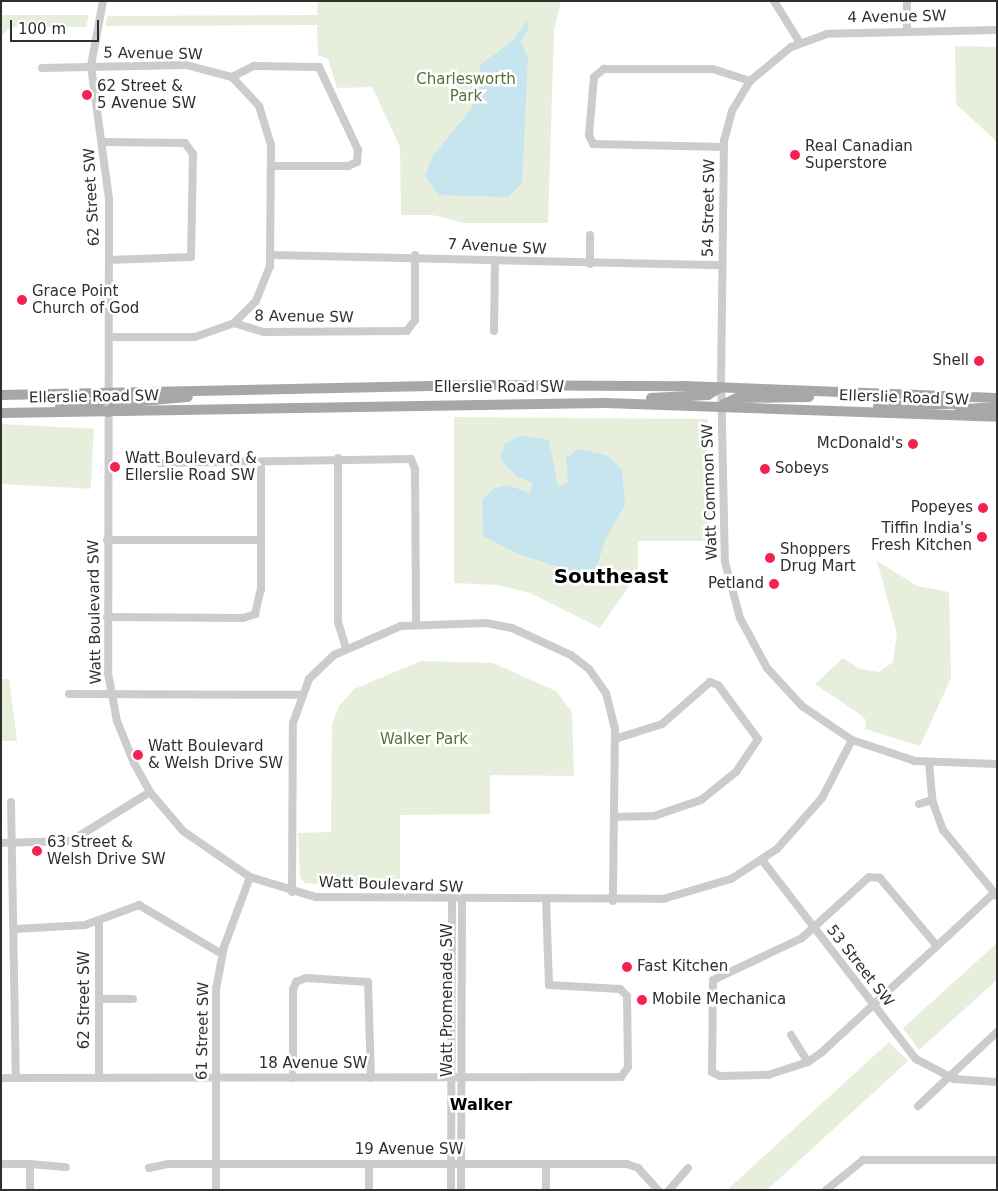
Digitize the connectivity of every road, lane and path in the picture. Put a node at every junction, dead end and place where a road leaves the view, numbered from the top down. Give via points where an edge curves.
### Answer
1 (103, 1) edge
2 (774, 1) edge
3 (907, 1) edge
4 (907, 30) junction
5 (997, 30) edge
6 (800, 42) junction
7 (91, 66) junction
8 (42, 68) dead end
9 (232, 77) junction
10 (750, 81) junction
11 (103, 142) junction
12 (724, 147) junction
13 (271, 166) junction
14 (590, 235) dead end
15 (271, 255) junction
16 (415, 255) junction
17 (109, 260) junction
18 (494, 263) junction
19 (590, 264) junction
20 (722, 265) junction
21 (234, 323) junction
22 (494, 331) dead end
23 (109, 337) junction
24 (721, 387) junction
25 (243, 389) junction
26 (841, 392) junction
27 (109, 394) junction
28 (1, 395) edge
29 (967, 398) junction
30 (997, 398) edge
31 (605, 403) junction
32 (721, 406) junction
33 (997, 407) edge
34 (840, 411) junction
35 (108, 412) junction
36 (6, 413) edge
37 (956, 416) junction
38 (997, 417) edge
39 (338, 458) junction
40 (261, 462) junction
41 (160, 463) dead end
42 (107, 540) junction
43 (260, 540) junction
44 (107, 617) junction
45 (416, 622) junction
46 (346, 649) junction
47 (69, 694) dead end
48 (111, 695) junction
49 (300, 695) junction
50 (615, 739) junction
51 (852, 740) junction
52 (929, 762) junction
53 (997, 764) edge
54 (150, 792) junction
55 (932, 800) junction
56 (11, 802) dead end
57 (919, 804) dead end
58 (614, 817) junction
59 (1, 843) edge
60 (11, 843) junction
61 (762, 860) junction
62 (250, 878) junction
63 (292, 892) junction
64 (995, 895) edge
65 (452, 900) junction
66 (462, 900) junction
67 (546, 901) junction
68 (614, 901) junction
69 (99, 922) junction
70 (16, 929) junction
71 (814, 929) junction
72 (937, 946) junction
73 (222, 954) junction
74 (133, 998) dead end
75 (99, 999) junction
76 (873, 1004) junction
77 (997, 1032) edge
78 (791, 1035) dead end
79 (808, 1062) junction
80 (946, 1077) junction
81 (1, 1078) edge
82 (16, 1078) junction
83 (99, 1078) junction
84 (216, 1078) junction
85 (293, 1078) junction
86 (370, 1078) junction
87 (451, 1078) junction
88 (461, 1078) junction
89 (997, 1082) edge
90 (918, 1106) dead end
91 (997, 1160) edge
92 (1, 1164) edge
93 (30, 1164) junction
94 (216, 1164) junction
95 (369, 1164) junction
96 (451, 1164) junction
97 (461, 1164) junction
98 (546, 1164) junction
99 (66, 1167) dead end
100 (149, 1168) dead end
101 (688, 1168) dead end
102 (30, 1190) edge
103 (216, 1190) edge
104 (369, 1190) edge
105 (451, 1190) edge
106 (461, 1190) edge
107 (546, 1190) edge
108 (658, 1190) edge
109 (669, 1190) edge
110 (826, 1190) edge

1 - 7 street, 62 Street SW
2 - 6 street
3 - 4 street
4 - 5 street, 4 Avenue SW
4 - 6 street, 4 Avenue SW via 839,32
6 - 10 street, 54 Street SW
7 - 8 street, 5 Avenue SW
7 - 9 street, 5 Avenue SW via 195,65
7 - 11 street, 62 Street SW
9 - 13 street via 264,117
9 - 13 street via 254,66 319,66 358,150 357,162 348,166
10 - 12 street, 54 Street SW via 732,111
10 - 12 street via 713,69 596,72 592,143
11 - 17 street, 62 Street SW
11 - 17 street via 190,146 190,258
12 - 20 street, 54 Street SW
13 - 15 street
14 - 19 street
15 - 16 street, 7 Avenue SW
15 - 21 street via 261,293
16 - 18 street, 7 Avenue SW
16 - 21 street, 8 Avenue SW via 412,329 264,332
17 - 23 street, 62 Street SW
18 - 19 street, 7 Avenue SW
18 - 22 street
19 - 20 street, 7 Avenue SW
20 - 24 street, 54 Street SW
21 - 23 street, 8 Avenue SW via 195,337
23 - 27 street, 62 Street SW
24 - 25 main road, Ellerslie Road SW
24 - 26 main road, Ellerslie Road SW
24 - 31 main road via 708,395
24 - 32 street, 54 Street SW
25 - 27 main road, Ellerslie Road SW
25 - 35 main road via 118,403
26 - 29 main road, Ellerslie Road SW
26 - 32 main road via 737,398
27 - 28 main road, Ellerslie Road SW
27 - 35 street, Watt Boulevard SW
27 - 36 main road via 99,404
29 - 30 main road, Ellerslie Road SW
29 - 34 main road via 956,404
31 - 32 main road, Ellerslie Road SW
31 - 35 main road, Ellerslie Road SW
32 - 34 main road, Ellerslie Road SW
32 - 51 street, Watt Common SW via 722,539 740,618 760,658 787,692
33 - 37 main road via 963,409
34 - 37 main road, Ellerslie Road SW
35 - 36 main road, Ellerslie Road SW
35 - 42 street, Watt Boulevard SW
37 - 38 main road, Ellerslie Road SW
39 - 40 street
39 - 45 street via 413,460
39 - 46 street via 338,622
40 - 41 street
40 - 43 street
42 - 43 street
42 - 44 street, Watt Boulevard SW
43 - 44 street via 261,589 253,616
44 - 48 street, Watt Boulevard SW
45 - 46 street
45 - 50 street via 498,624 564,651 598,680 614,716
46 - 49 street via 320,665
47 - 48 street
48 - 49 street
48 - 54 street, Watt Boulevard SW via 128,751
49 - 63 street via 293,731
50 - 58 street
50 - 58 street via 662,724 710,682 718,685 758,738 736,772 701,800 654,816
51 - 52 street, Watt Common SW
51 - 61 street, Watt Boulevard SW via 806,821
52 - 53 street, Watt Common SW
52 - 55 street
54 - 60 street via 80,837 62,842
54 - 62 street, Watt Boulevard SW via 202,848
55 - 57 street
55 - 64 street via 949,841
56 - 60 street
58 - 68 street
59 - 60 street
60 - 70 street
61 - 68 street, Watt Boulevard SW via 697,892
61 - 71 street, 53 Street SW
62 - 63 street, Watt Boulevard SW
62 - 73 street, 61 Street SW
63 - 65 street, Watt Boulevard SW via 340,900
64 - 72 street
65 - 66 street, Watt Boulevard SW
65 - 87 street, Watt Promenade SW
66 - 67 street, Watt Boulevard SW
66 - 88 street, Watt Promenade SW
67 - 68 street, Watt Boulevard SW
67 - 88 street, 18 Avenue SW via 549,985 624,991 628,1001 625,1075
69 - 70 street via 66,928
69 - 73 street via 142,905
69 - 75 street, 62 Street SW
70 - 82 street
71 - 72 street via 874,876
71 - 76 street, 53 Street SW
71 - 79 street via 777,952 713,980 713,1074 774,1074
72 - 76 street
73 - 84 street, 61 Street SW via 216,989
74 - 75 street
75 - 83 street, 62 Street SW
76 - 79 street
76 - 80 street, 53 Street SW via 916,1059
77 - 80 street
78 - 79 street
80 - 89 street
80 - 90 street
81 - 82 street, 18 Avenue SW
82 - 83 street, 18 Avenue SW
83 - 84 street, 18 Avenue SW
84 - 85 street, 18 Avenue SW
84 - 94 street, 61 Street SW
85 - 86 street, 18 Avenue SW
85 - 86 street via 293,990 299,980 368,982
86 - 87 street, 18 Avenue SW
87 - 88 street, 18 Avenue SW
87 - 96 street, Watt Promenade SW
88 - 97 street, Watt Promenade SW
91 - 110 street via 863,1160
92 - 93 street
93 - 99 street
93 - 102 street
94 - 95 street, 19 Avenue SW
94 - 100 street, 19 Avenue SW
94 - 103 street, 61 Street SW
95 - 96 street, 19 Avenue SW
95 - 104 street
96 - 97 street, 19 Avenue SW
96 - 105 street, Watt Promenade SW
97 - 98 street, 19 Avenue SW
97 - 106 street, Watt Promenade SW
98 - 107 street
98 - 108 street, 19 Avenue SW via 633,1165
101 - 109 street

